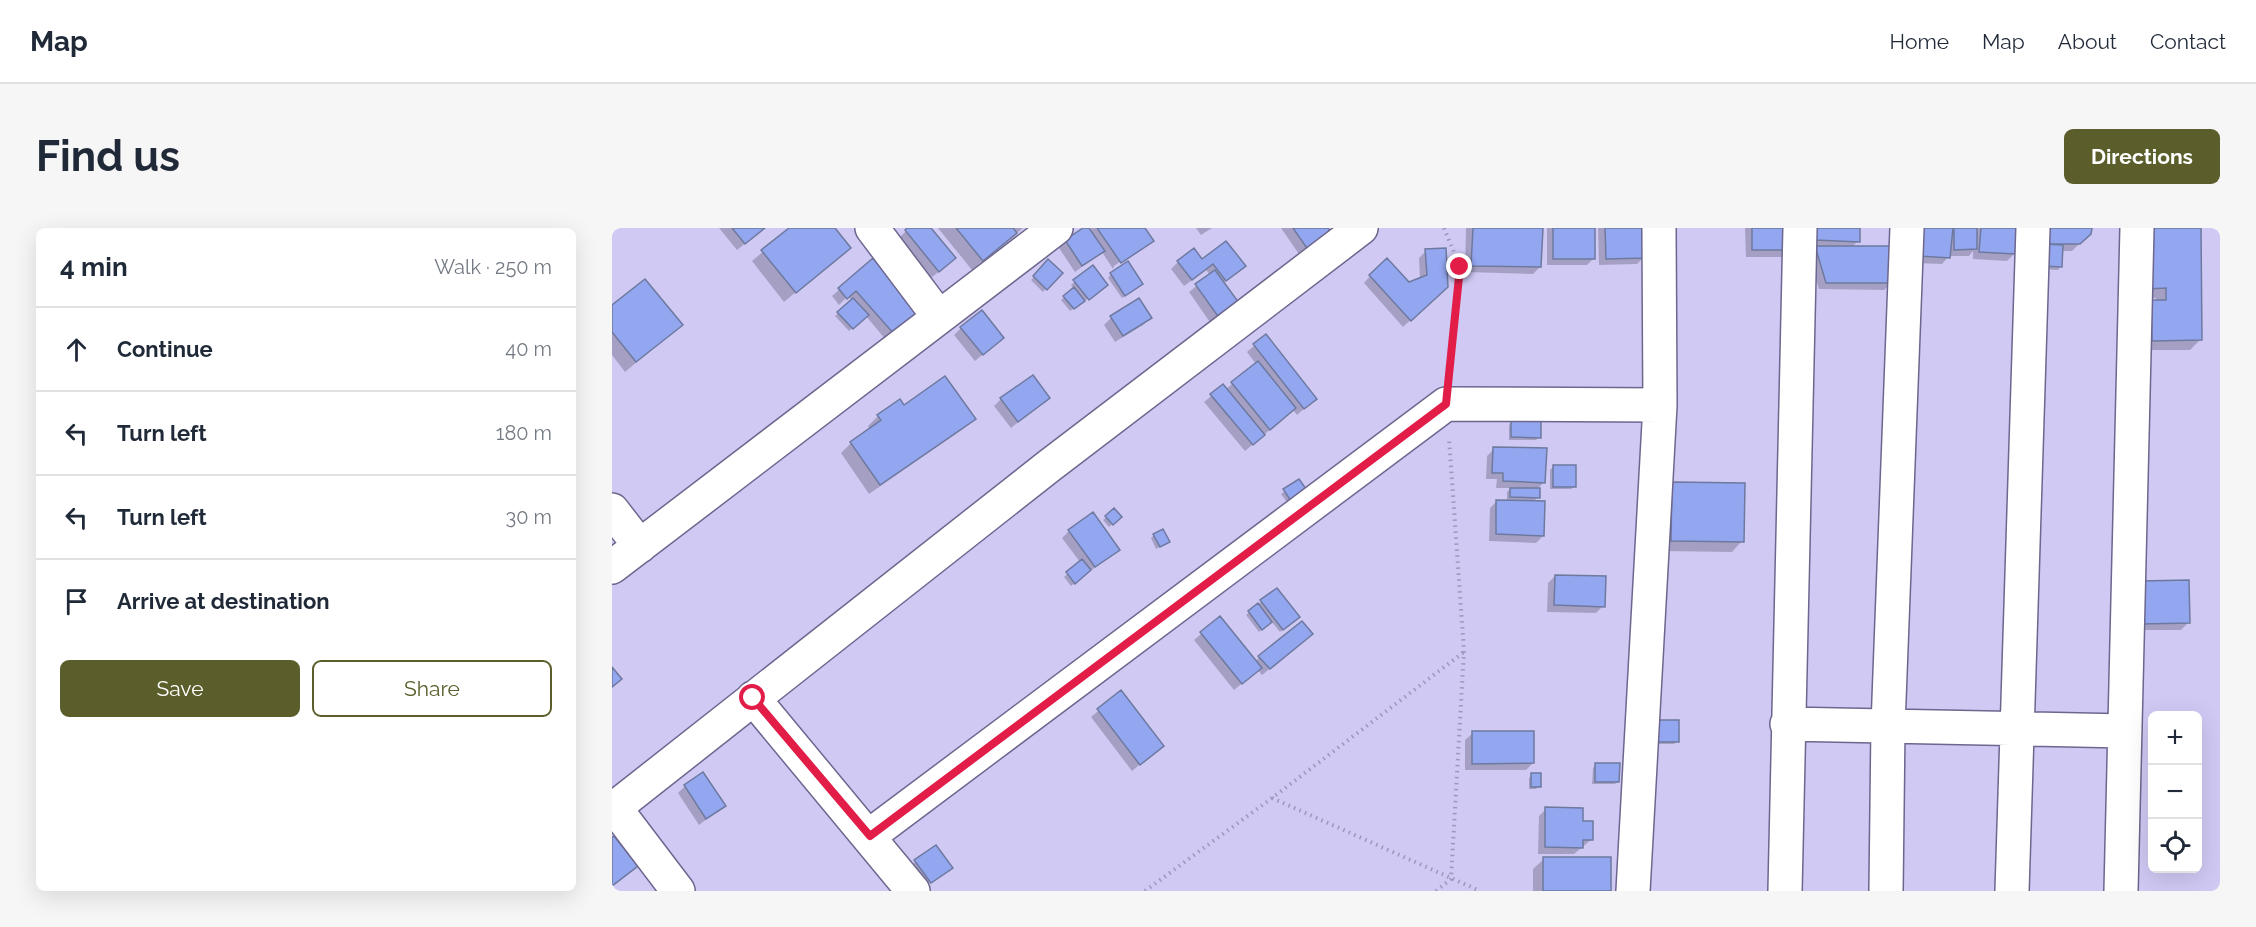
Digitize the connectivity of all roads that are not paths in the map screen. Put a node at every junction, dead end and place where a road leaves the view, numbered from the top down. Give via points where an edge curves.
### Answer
1 (872, 228) edge
2 (1056, 228) edge
3 (1361, 228) edge
4 (1659, 228) edge
5 (1800, 228) edge
6 (1907, 228) edge
7 (2033, 228) edge
8 (2137, 228) edge
9 (939, 317) junction
10 (1660, 405) junction
11 (612, 510) edge
12 (640, 546) junction
13 (612, 567) edge
14 (753, 698) junction
15 (1787, 724) junction
16 (1888, 726) junction
17 (2018, 729) junction
18 (2125, 731) junction
19 (613, 809) edge
20 (870, 836) junction
21 (678, 891) edge
22 (913, 891) edge
23 (1633, 891) edge
24 (1785, 891) edge
25 (1886, 891) edge
26 (2012, 891) edge
27 (2121, 891) edge

1 - 9 street
2 - 9 street
3 - 14 street
4 - 10 street
5 - 15 street
6 - 16 street
7 - 17 street
8 - 18 street
9 - 12 street
10 - 20 street via 1446,404
10 - 23 street
11 - 12 street
12 - 13 street
14 - 19 street
14 - 20 street
15 - 16 street
15 - 24 street
16 - 17 street
16 - 25 street
17 - 18 street
17 - 26 street
18 - 27 street
19 - 21 street
20 - 22 street

